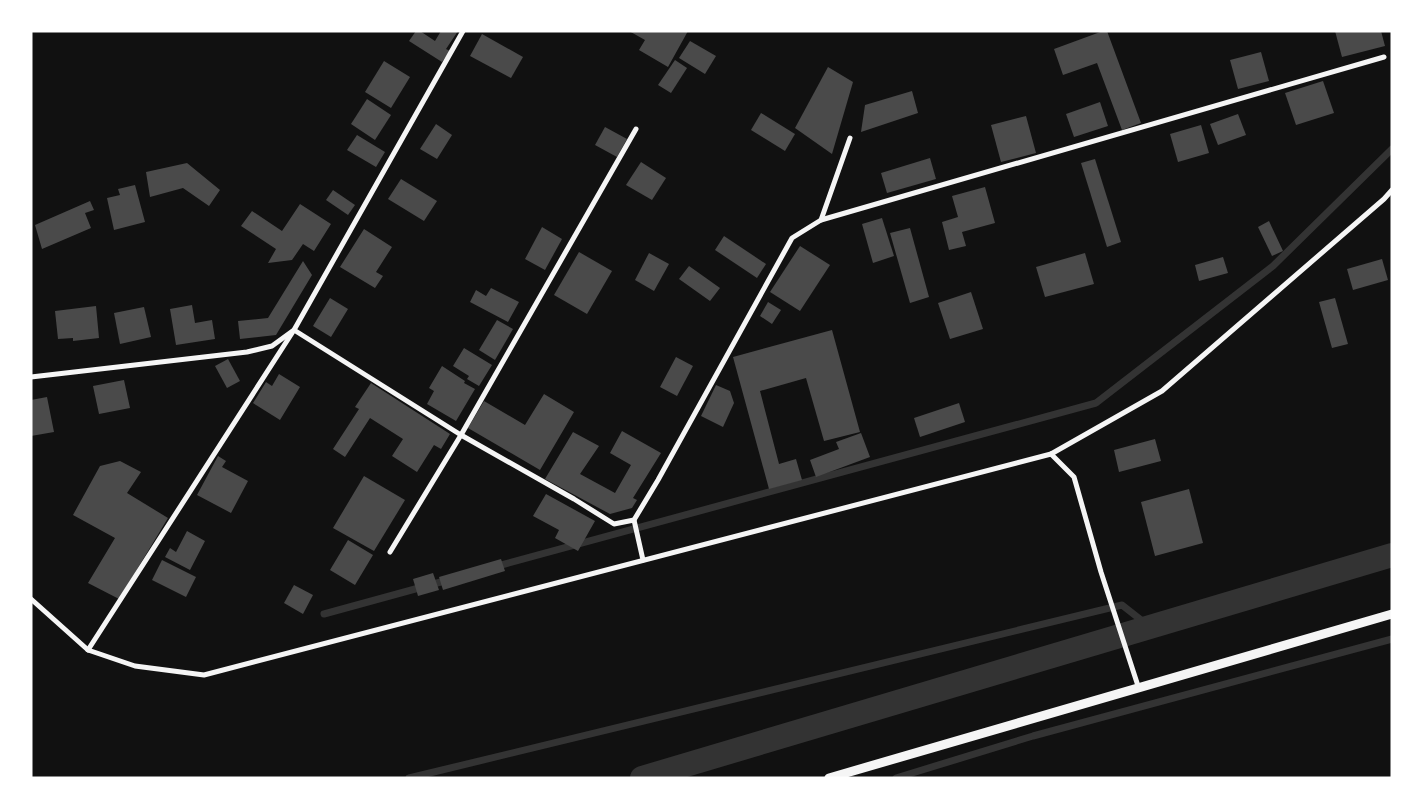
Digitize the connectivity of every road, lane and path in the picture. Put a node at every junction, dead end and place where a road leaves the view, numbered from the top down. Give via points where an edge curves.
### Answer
1 (463, 31) edge
2 (1384, 57) dead end
3 (636, 129) dead end
4 (850, 138) dead end
5 (1392, 190) edge
6 (821, 220) junction
7 (294, 330) junction
8 (31, 378) edge
9 (461, 435) junction
10 (1051, 454) junction
11 (634, 520) junction
12 (390, 552) dead end
13 (643, 560) junction
14 (31, 599) edge
15 (1392, 614) edge
16 (88, 650) junction
17 (1139, 688) junction
18 (829, 778) edge

1 - 7 street
2 - 6 street
3 - 9 street
4 - 6 street
5 - 10 street via 1162,391
6 - 11 street via 792,238
7 - 8 street via 272,346 247,352
7 - 9 street
7 - 16 street
9 - 11 street via 614,524
9 - 12 street
10 - 13 street
10 - 17 street via 1074,477
11 - 13 street
13 - 16 street via 204,675 135,666
14 - 16 street
15 - 17 street
17 - 18 street

